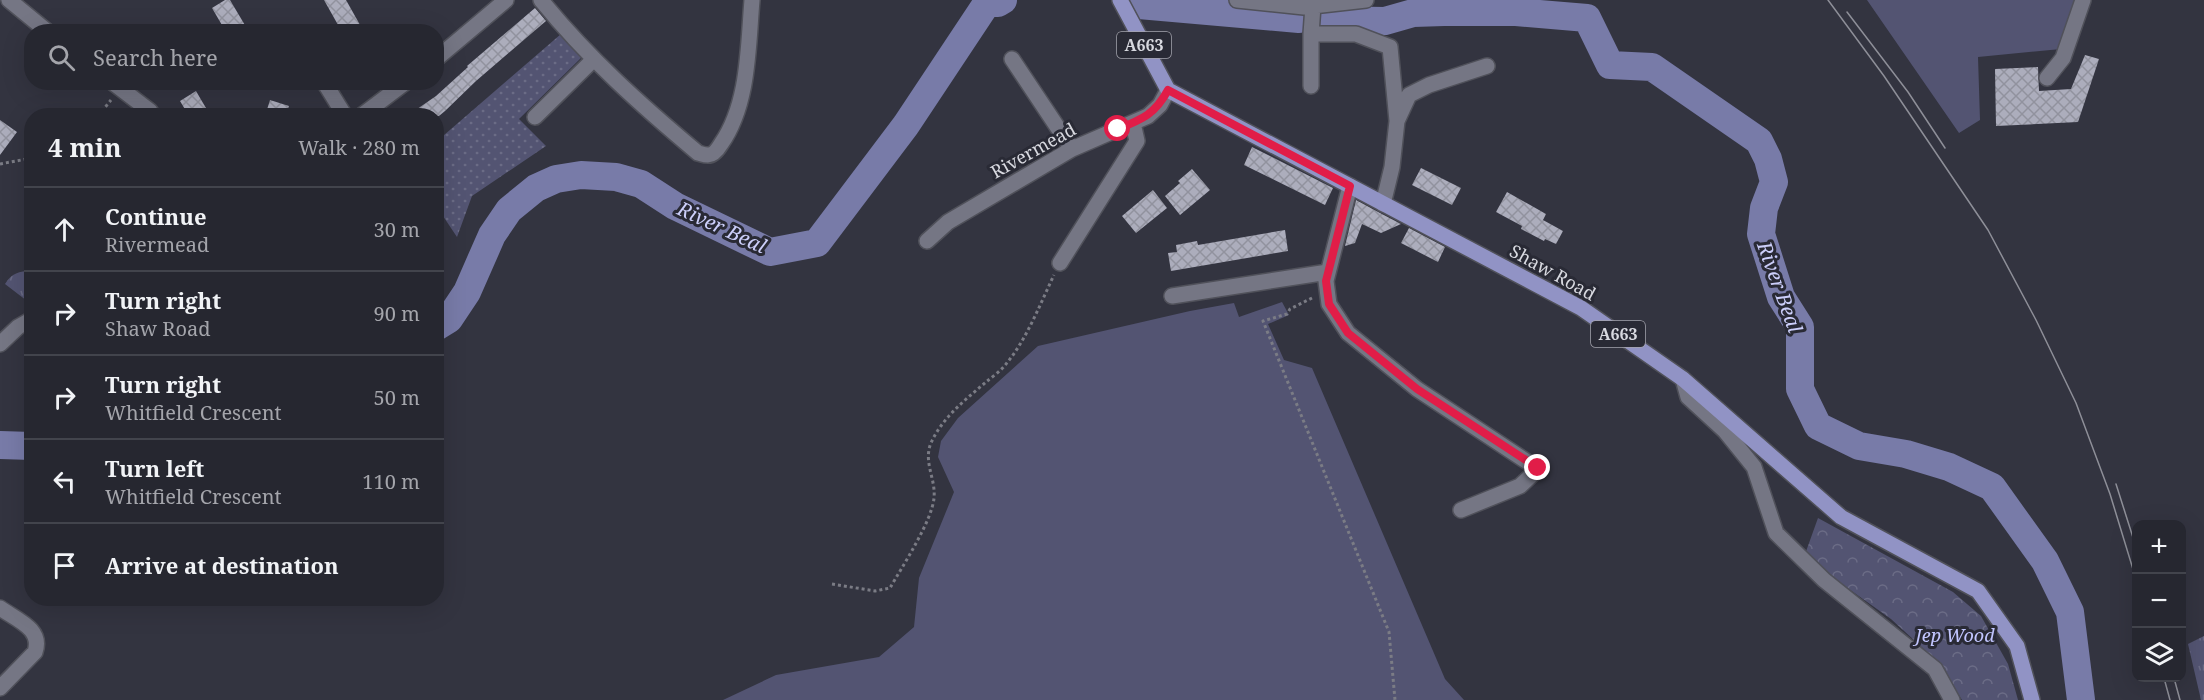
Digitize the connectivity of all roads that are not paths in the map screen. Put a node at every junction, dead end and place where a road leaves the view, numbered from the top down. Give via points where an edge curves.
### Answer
1 (9, 0) edge
2 (506, 0) edge
3 (542, 0) edge
4 (752, 0) edge
5 (1120, 0) edge
6 (1237, 0) edge
7 (1366, 0) edge
8 (2084, 0) edge
9 (1274, 2) edge
10 (1318, 3) edge
11 (38, 24) edge
12 (1311, 34) junction
13 (444, 52) edge
14 (594, 59) junction
15 (1012, 59) dead end
16 (1487, 66) dead end
17 (2047, 78) dead end
18 (1311, 86) dead end
19 (121, 90) edge
20 (329, 90) edge
21 (395, 90) edge
22 (1168, 90) junction
23 (146, 108) edge
24 (340, 108) edge
25 (372, 108) edge
26 (535, 117) dead end
27 (1397, 121) junction
28 (1133, 123) junction
29 (1072, 149) junction
30 (1350, 186) junction
31 (1383, 204) junction
32 (927, 241) dead end
33 (1060, 263) road end
34 (1328, 272) junction
35 (1172, 296) dead end
36 (24, 324) edge
37 (0, 344) edge
38 (1683, 379) junction
39 (1461, 510) dead end
40 (0, 608) edge
41 (0, 688) edge
42 (1952, 700) edge
43 (2031, 700) edge

1 - 11 street
2 - 13 street
3 - 14 street
4 - 14 street via 739,109 715,153 699,153 618,85
5 - 22 main road, A663
6 - 9 street
7 - 10 street
8 - 17 street via 2063,58
9 - 10 street
10 - 12 street
12 - 18 street
12 - 27 street via 1356,34 1390,47
14 - 26 street
15 - 29 street
16 - 27 street via 1409,95
19 - 23 street
20 - 24 street
21 - 25 street
22 - 28 street, Rivermead via 1160,105
22 - 30 main road, Shaw Road / A663
27 - 31 street
28 - 29 street, Rivermead
28 - 33 street via 1137,141
29 - 32 street, Rivermead via 948,222
30 - 31 main road, Shaw Road / A663
30 - 34 street
31 - 38 main road, Shaw Road / A663 via 1581,308
34 - 35 street
34 - 39 street via 1329,304 1348,333 1417,389 1538,468 1520,486
36 - 37 street
38 - 42 street via 1688,397 1725,431 1754,467 1776,533 1824,580 1935,669
38 - 43 main road, Shaw Road / A663 via 1841,517 1978,591 2017,646
40 - 41 street via 30,628 38,645

